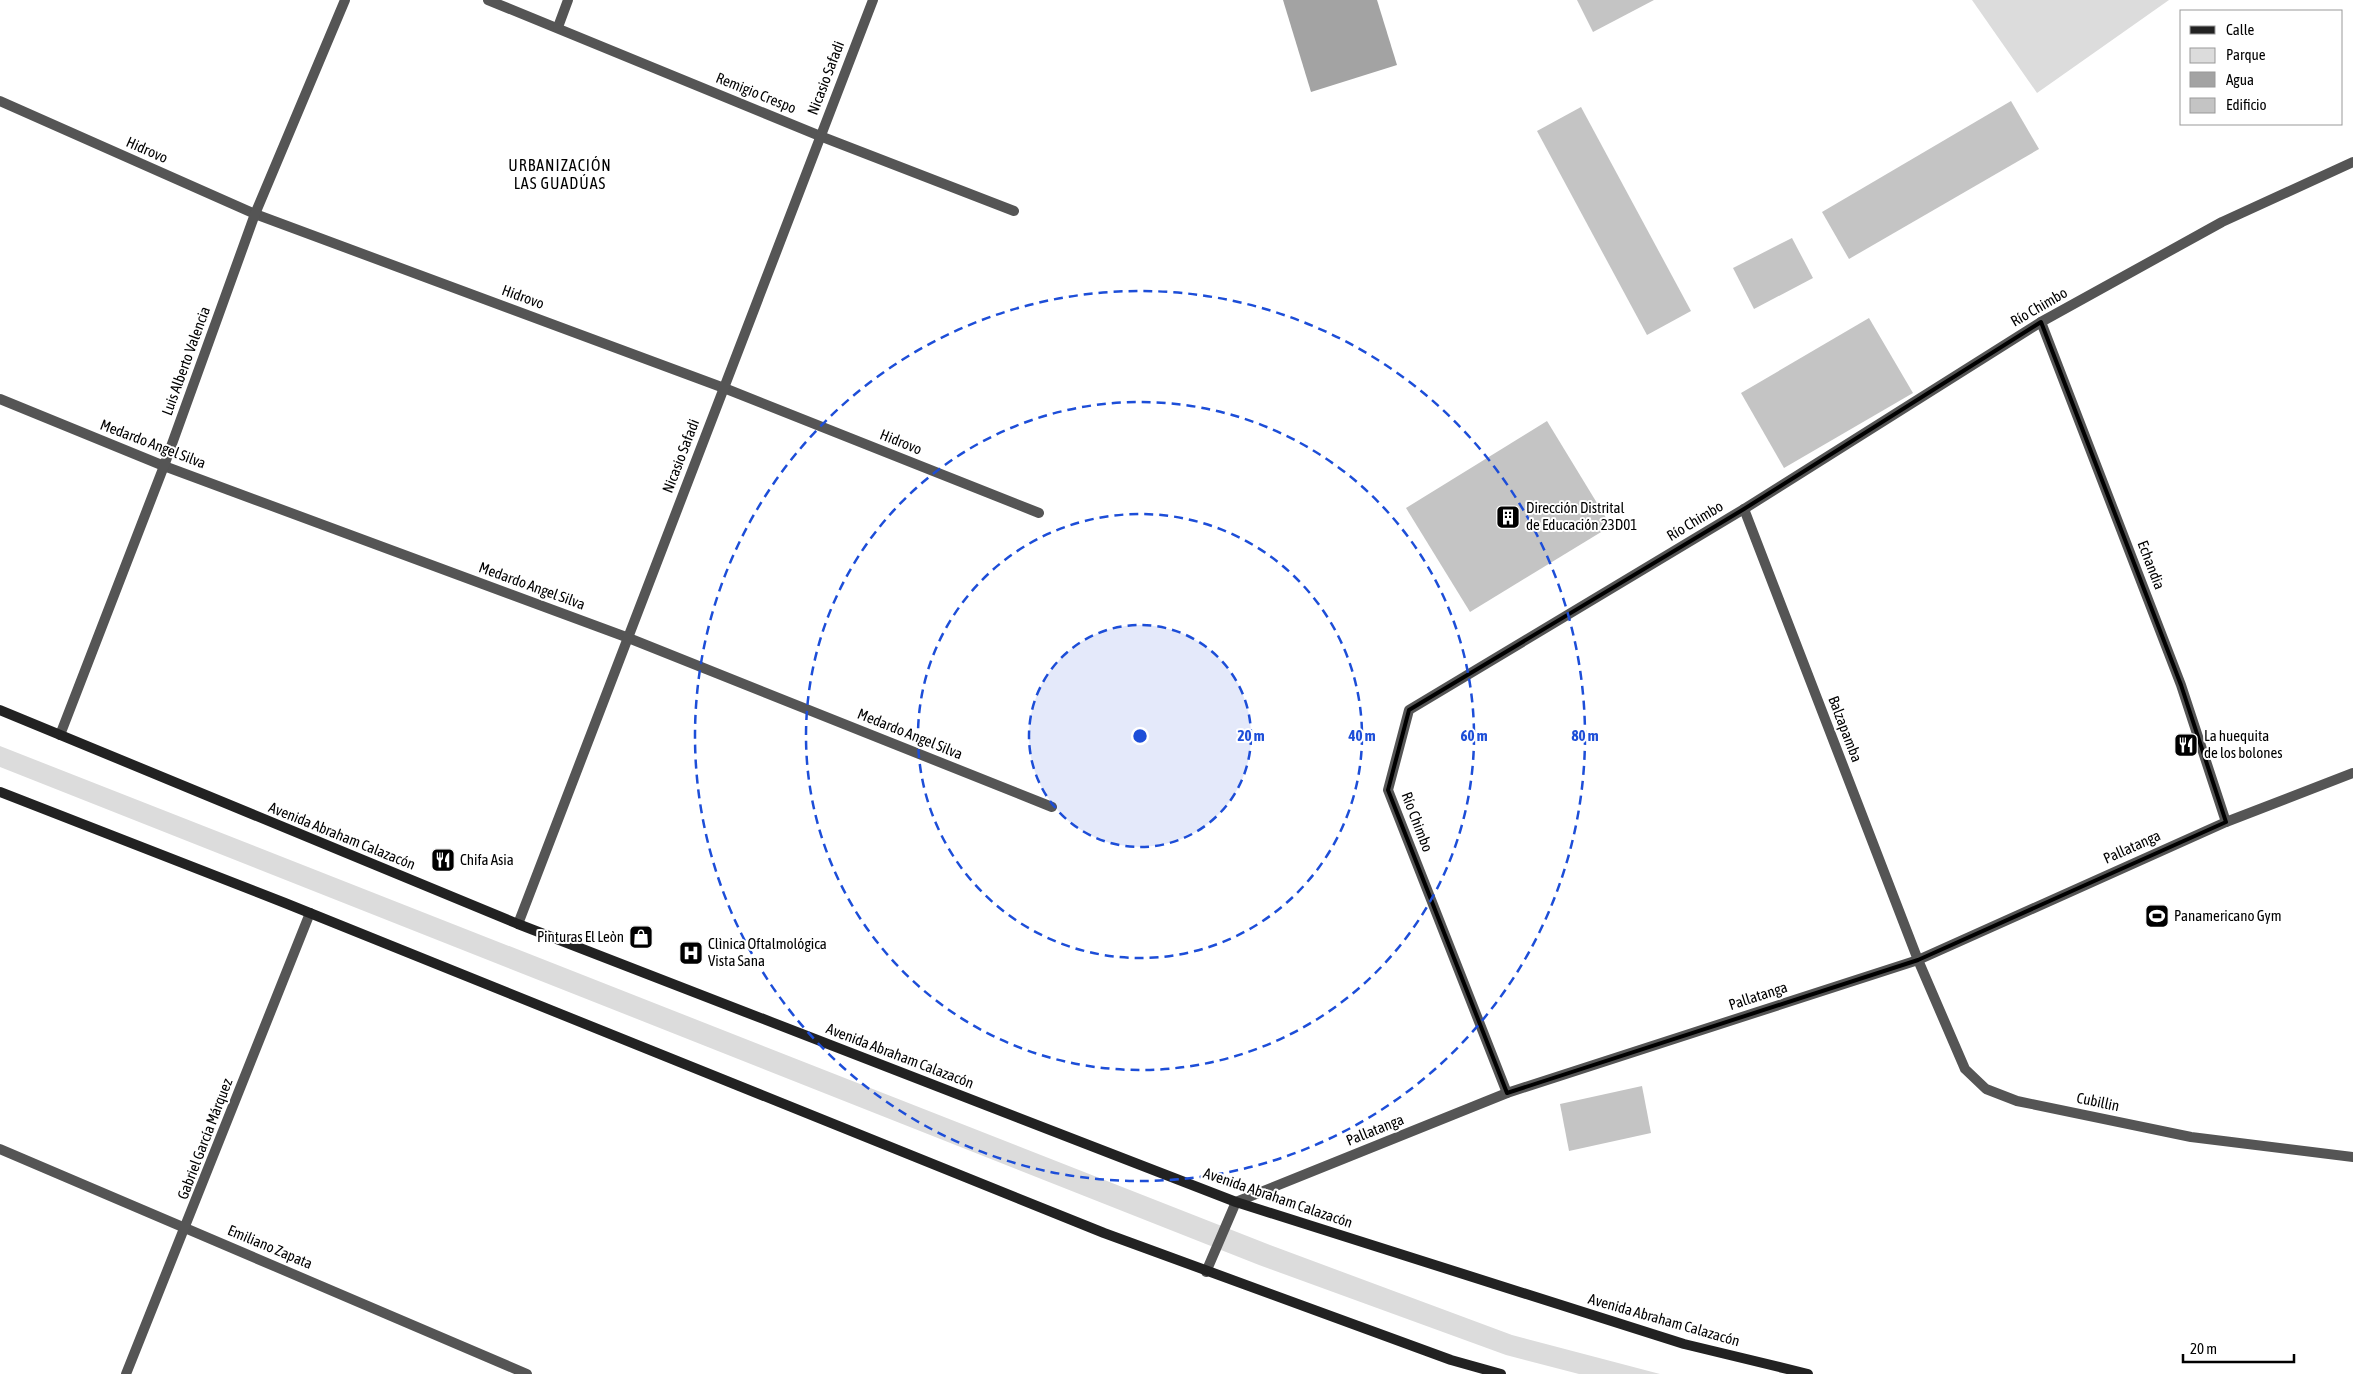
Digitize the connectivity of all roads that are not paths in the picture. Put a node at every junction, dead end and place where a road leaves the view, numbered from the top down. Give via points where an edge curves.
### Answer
1 (345, 0) edge
2 (488, 0) edge
3 (568, 0) edge
4 (873, 0) edge
5 (558, 27) junction
6 (0, 101) edge
7 (820, 136) junction
8 (2353, 162) edge
9 (1014, 211) dead end
10 (255, 214) junction
11 (2041, 322) junction
12 (724, 388) junction
13 (0, 399) edge
14 (164, 466) junction
15 (1744, 509) junction
16 (1039, 513) dead end
17 (626, 637) junction
18 (0, 710) edge
19 (60, 735) junction
20 (2353, 773) edge
21 (0, 792) edge
22 (1052, 807) dead end
23 (2226, 822) junction
24 (310, 913) junction
25 (518, 924) junction
26 (1918, 960) junction
27 (1507, 1094) junction
28 (0, 1149) edge
29 (2353, 1157) edge
30 (1236, 1202) junction
31 (186, 1228) junction
32 (1206, 1272) junction
33 (126, 1374) edge
34 (527, 1374) edge
35 (1501, 1374) edge
36 (1808, 1374) edge

1 - 10 street, Luis Alberto Valencia
2 - 5 street, Remigio Crespo
3 - 5 street
4 - 7 street, Nicasio Safadi
5 - 7 street, Remigio Crespo
6 - 10 street, Hidrovo
7 - 9 street, Remigio Crespo
7 - 12 street, Nicasio Safadi
8 - 11 street, Río Chimbo via 2222,222
10 - 12 street, Hidrovo
10 - 14 street, Luis Alberto Valencia
11 - 15 street, Río Chimbo
11 - 23 street, Echandia via 2181,685
12 - 16 street, Hidrovo
12 - 17 street, Nicasio Safadi
13 - 14 street, Medardo Angel Silva
14 - 17 street, Medardo Angel Silva
14 - 19 street, Luis Alberto Valencia
15 - 26 street, Balzapamba
15 - 27 street, Río Chimbo via 1409,710 1388,790
17 - 22 street, Medardo Angel Silva
17 - 25 street, Nicasio Safadi
18 - 19 main road, Avenida Abraham Calazacón
19 - 25 main road, Avenida Abraham Calazacón
20 - 23 street, Pallatanga
21 - 24 main road
23 - 26 street, Pallatanga
24 - 31 street, Gabriel García Márquez
24 - 32 main road
25 - 30 main road, Avenida Abraham Calazacón
26 - 27 street, Pallatanga
26 - 29 street, Cubillin via 1965,1069 1986,1088 2017,1101 2191,1137
27 - 30 street, Pallatanga
28 - 31 street, Emiliano Zapata
30 - 32 street
30 - 36 main road, Avenida Abraham Calazacón via 1684,1344
31 - 33 street, Gabriel García Márquez
31 - 34 street, Emiliano Zapata
32 - 35 main road via 1451,1360

